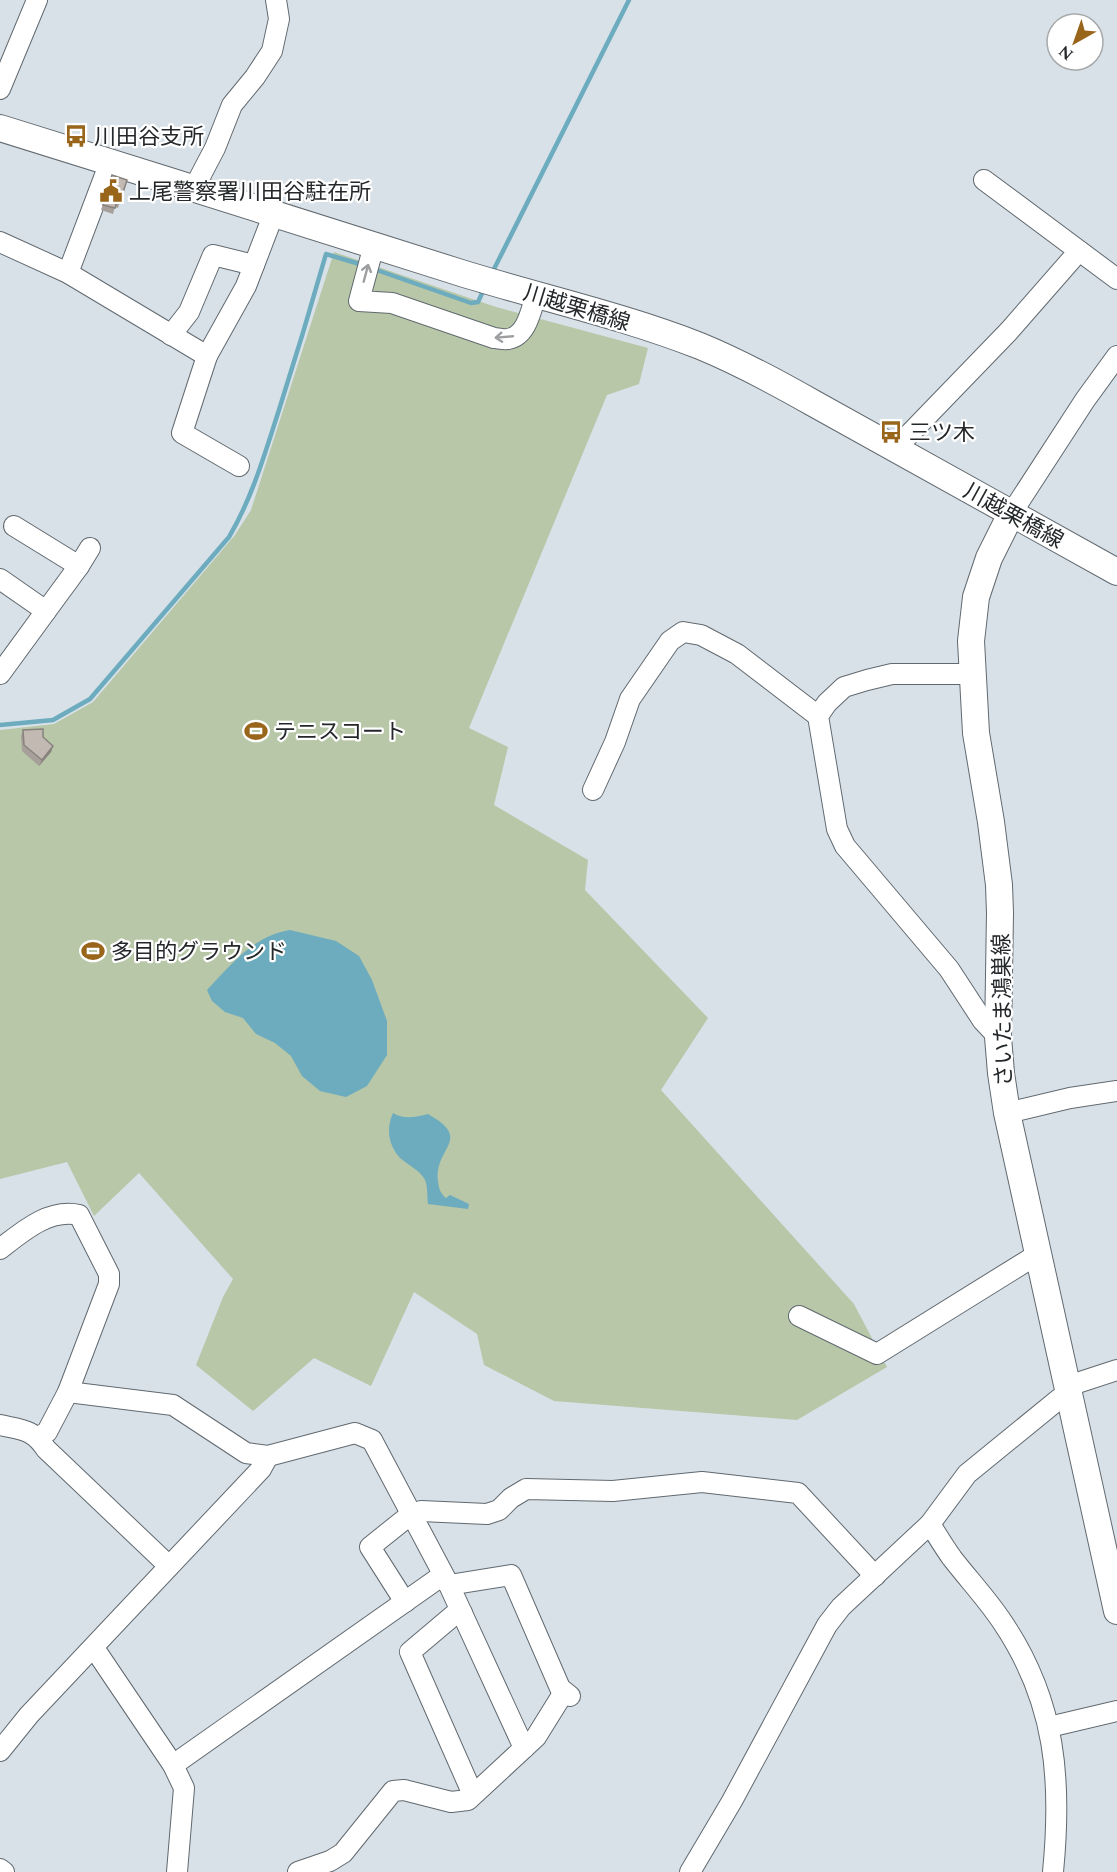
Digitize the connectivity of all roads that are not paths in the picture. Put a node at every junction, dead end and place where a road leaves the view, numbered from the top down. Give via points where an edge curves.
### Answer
1 (37, 0) edge
2 (276, 0) edge
3 (0, 89) edge
4 (0, 128) edge
5 (111, 162) junction
6 (984, 180) dead end
7 (194, 188) junction
8 (274, 213) junction
9 (0, 242) edge
10 (374, 245) junction
11 (1079, 251) junction
12 (254, 265) junction
13 (68, 273) junction
14 (1117, 279) edge
15 (536, 295) junction
16 (171, 335) junction
17 (207, 356) junction
18 (1117, 356) edge
19 (895, 449) junction
20 (239, 466) dead end
21 (1011, 514) junction
22 (14, 526) dead end
23 (90, 548) dead end
24 (79, 566) junction
25 (1117, 572) edge
26 (0, 579) edge
27 (46, 611) junction
28 (0, 674) edge
29 (972, 674) junction
30 (818, 716) junction
31 (593, 790) dead end
32 (998, 1037) junction
33 (1117, 1091) edge
34 (1007, 1113) junction
35 (0, 1249) edge
36 (1038, 1254) junction
37 (800, 1316) dead end
38 (1117, 1370) edge
39 (1069, 1390) junction
40 (68, 1392) junction
41 (0, 1425) edge
42 (38, 1437) junction
43 (268, 1456) junction
44 (410, 1515) junction
45 (930, 1524) junction
46 (169, 1566) junction
47 (874, 1576) junction
48 (446, 1580) junction
49 (405, 1602) junction
50 (1117, 1611) edge
51 (462, 1613) junction
52 (94, 1648) junction
53 (1117, 1711) edge
54 (1049, 1727) junction
55 (524, 1748) junction
56 (0, 1751) edge
57 (173, 1765) junction
58 (475, 1793) junction
59 (0, 1869) edge
60 (3, 1872) edge
61 (177, 1872) edge
62 (298, 1872) edge
63 (690, 1872) edge
64 (1053, 1872) edge

1 - 3 street
2 - 7 street via 279,19 272,51 232,105
4 - 5 main road, 川越栗橋線
5 - 7 main road, 川越栗橋線
5 - 13 street
6 - 11 street
7 - 8 main road, 川越栗橋線
8 - 10 main road, 川越栗橋線
8 - 12 street
9 - 13 street
10 - 15 main road, 川越栗橋線
15 -> 10 street via 525,325 509,339 494,338 393,303 359,301
11 - 14 street
11 - 19 street via 1009,331
12 - 16 street via 213,255 189,312
12 - 17 street
13 - 16 street
15 - 19 main road, 川越栗橋線 via 700,346 771,380
16 - 17 street
17 - 20 street via 182,433
18 - 21 street
19 - 21 main road, 川越栗橋線
21 - 25 main road, 川越栗橋線
21 - 29 main road, さいたま鴻巣線 via 989,558 976,597
22 - 24 street
23 - 24 street
24 - 27 street
26 - 27 street
27 - 28 street
29 - 30 street via 892,674 867,680 844,687
29 - 32 main road, さいたま鴻巣線 via 976,733 999,885
30 - 31 street via 737,654 701,635 683,632 670,641 630,699
30 - 32 street via 837,829 845,846 949,969
32 - 34 main road, さいたま鴻巣線
33 - 34 street
34 - 36 main road, さいたま鴻巣線
35 - 40 street via 39,1221 68,1212 79,1215 110,1274
36 - 37 street via 877,1354
36 - 39 main road, さいたま鴻巣線
38 - 39 street
39 - 45 street via 967,1474
39 - 50 main road, さいたま鴻巣線
40 - 42 street via 46,1432
40 - 43 street via 173,1405 246,1453
41 - 42 street
42 - 46 street
43 - 44 street via 355,1433 372,1440
43 - 46 street via 261,1469
44 - 47 street via 421,1511 487,1514 500,1510 526,1489 613,1491 702,1482 798,1493
44 - 48 street
44 - 49 street via 370,1547
45 - 47 street
45 - 54 street via 1003,1623 1034,1678
46 - 52 street
47 - 63 street via 827,1625
48 - 49 street
48 - 51 street
48 - 55 street via 511,1575 560,1688 567,1694
49 - 57 street
51 - 55 street
51 - 58 street via 455,1614 410,1652
52 - 56 street
52 - 57 street
53 - 54 street
54 - 64 street via 1058,1824
55 - 58 street
57 - 61 street via 185,1796
58 - 62 street via 468,1800 451,1802 404,1790 393,1791 343,1853
59 - 60 street

